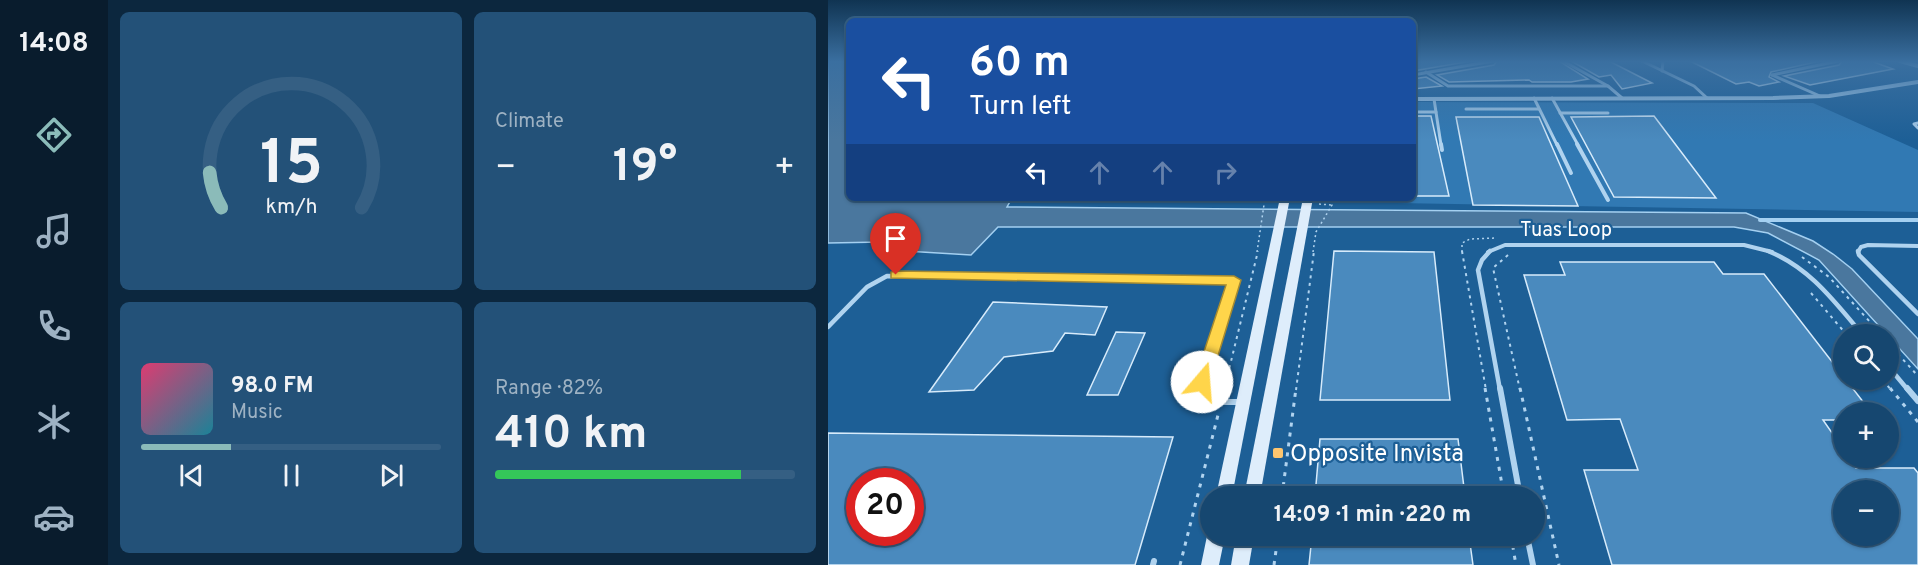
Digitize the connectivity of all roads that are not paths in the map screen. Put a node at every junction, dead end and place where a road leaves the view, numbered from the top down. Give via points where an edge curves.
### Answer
1 (1610, 87) edge
2 (1695, 87) edge
3 (1801, 87) edge
4 (1876, 87) edge
5 (1820, 96) junction
6 (1534, 98) junction
7 (1552, 98) junction
8 (1622, 98) junction
9 (1707, 98) junction
10 (1416, 99) edge
11 (1434, 99) junction
12 (1466, 109) dead end
13 (1539, 109) junction
14 (1416, 112) edge
15 (1436, 112) junction
16 (1560, 113) junction
17 (1608, 113) dead end
18 (1918, 123) edge
19 (1918, 128) edge
20 (1442, 150) dead end
21 (1571, 173) dead end
22 (1608, 200) dead end
23 (1284, 201) edge
24 (1307, 201) edge
25 (1918, 246) edge
26 (1918, 314) edge
27 (1853, 324) edge
28 (828, 327) edge
29 (1899, 379) edge
30 (1918, 401) edge
31 (1243, 402) junction
32 (1226, 486) edge
33 (1254, 486) edge
34 (1518, 486) edge
35 (1214, 546) edge
36 (1243, 546) edge
37 (1529, 546) edge
38 (1210, 565) edge
39 (1240, 565) edge
40 (1533, 565) edge

1 - 8 lane
2 - 9 lane
3 - 5 lane
4 - 5 street
5 - 9 street
6 - 7 street
6 - 11 street
6 - 13 lane
7 - 8 street
7 - 16 lane
8 - 9 street
10 - 11 street
11 - 15 lane
12 - 13 lane
13 - 21 lane
14 - 15 lane
15 - 20 lane
16 - 17 lane
16 - 22 lane
18 - 19 lane via 1914,124
23 - 31 street
24 - 33 street
25 - 26 lane via 1868,245 1858,251
27 - 34 lane, Tuas Loop via 1809,272 1767,249 1744,245 1505,245 1491,249 1481,258 1478,270
28 - 31 lane via 867,287 887,276 1234,280 1195,402
29 - 30 lane
31 - 32 street
35 - 38 street
36 - 39 street
37 - 40 lane

